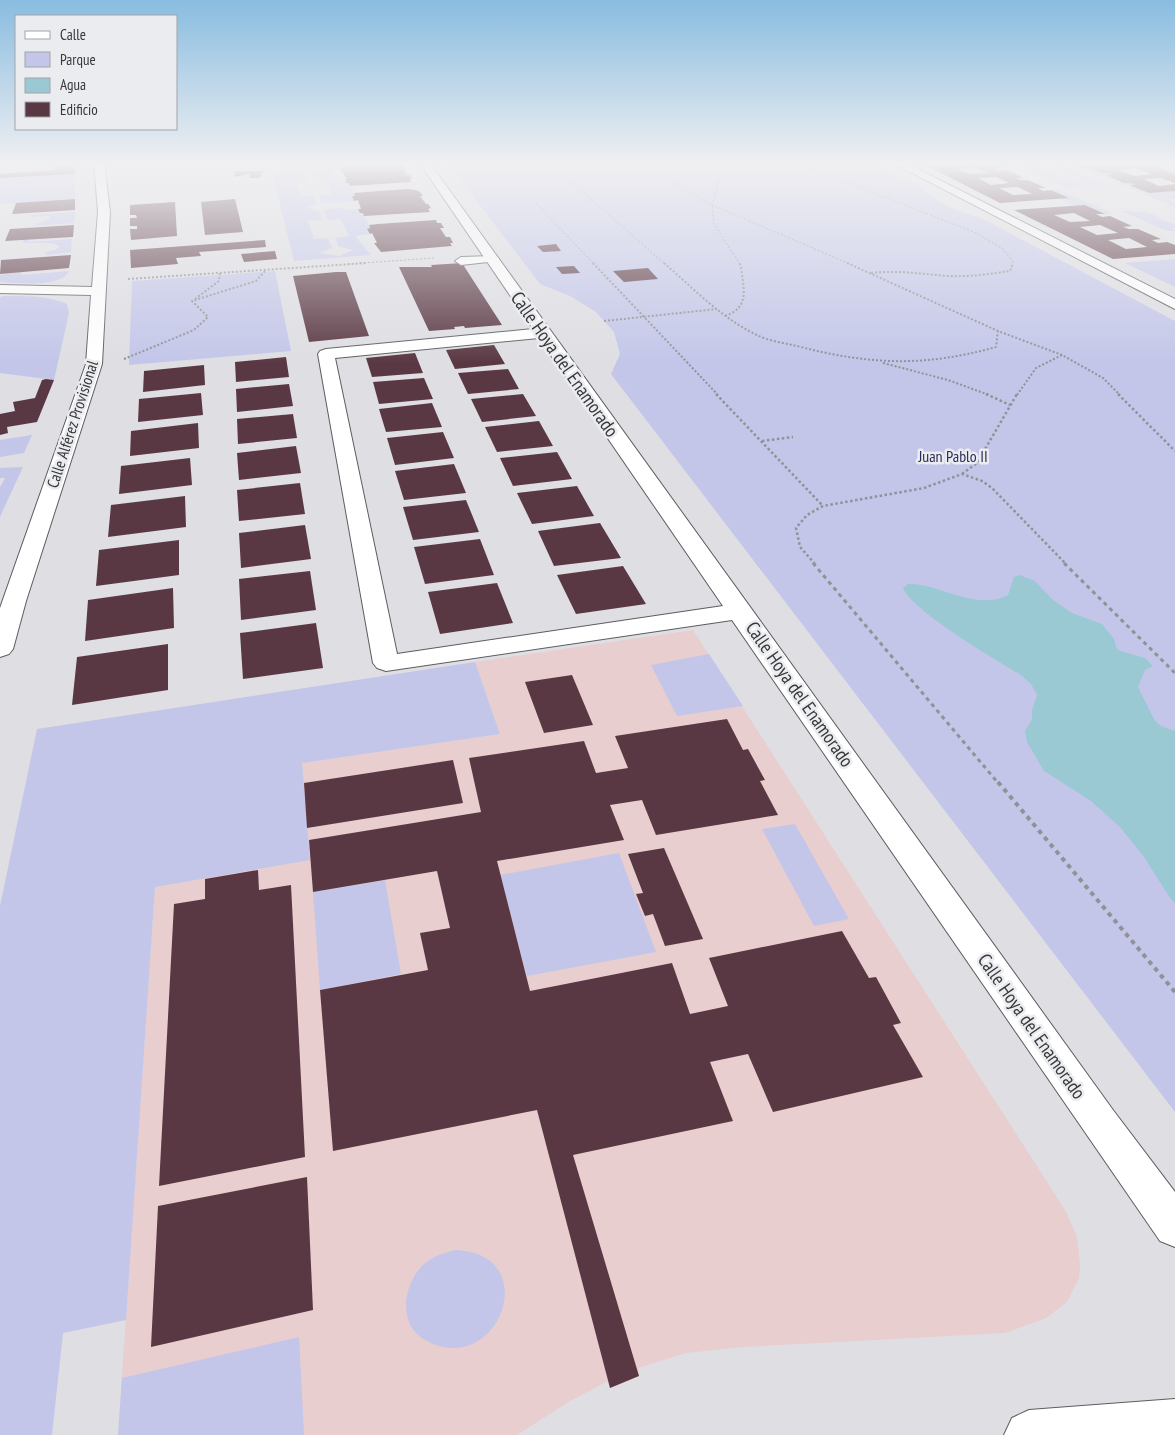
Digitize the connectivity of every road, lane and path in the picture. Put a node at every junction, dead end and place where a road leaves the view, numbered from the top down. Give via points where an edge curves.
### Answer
1 (103, 229) edge
2 (471, 229) edge
3 (561, 229) edge
4 (625, 229) edge
5 (717, 229) edge
6 (766, 229) edge
7 (966, 229) edge
8 (1027, 229) edge
9 (491, 257) junction
10 (461, 262) dead end
11 (266, 269) junction
12 (220, 272) junction
13 (871, 274) junction
14 (99, 286) junction
15 (3, 290) edge
16 (192, 301) junction
17 (1175, 305) edge
18 (718, 309) junction
19 (645, 316) junction
20 (725, 316) junction
21 (604, 321) dead end
22 (998, 331) junction
23 (543, 333) junction
24 (1062, 355) junction
25 (875, 362) junction
26 (94, 364) junction
27 (1010, 405) junction
28 (793, 437) dead end
29 (762, 441) junction
30 (1175, 451) edge
31 (962, 474) junction
32 (823, 506) junction
33 (741, 611) junction
34 (0, 649) edge
35 (1175, 673) edge
36 (1175, 992) edge
37 (1175, 1227) edge
38 (1175, 1424) edge
39 (1029, 1435) edge

1 - 14 street, Calle Alférez Provisional
2 - 9 street, Calle Hoya del Enamorado
3 - 19 path
4 - 18 path
5 - 20 path via 741,266 744,299 736,312
6 - 13 path
7 - 13 path via 1003,249 1013,262 1010,271 959,276 886,271
8 - 17 street
9 - 10 lane
9 - 11 path
9 - 23 street, Calle Hoya del Enamorado
11 - 12 path
11 - 16 path via 256,281
12 - 14 path
12 - 16 path via 219,281
13 - 22 path
14 - 15 street
14 - 26 street, Calle Alférez Provisional
16 - 26 path via 208,317 194,330 128,358
18 - 19 path
18 - 20 path
19 - 21 path
19 - 29 path
20 - 25 path via 758,336
22 - 24 path
22 - 25 path via 996,348 961,357
23 - 33 street, Calle Hoya del Enamorado
23 - 33 street via 326,354 386,663
24 - 27 path via 1036,368
24 - 30 path via 1103,378
25 - 27 path via 964,384
26 - 34 street, Calle Alférez Provisional
27 - 31 path via 978,463
28 - 29 path
29 - 32 path
31 - 32 path via 924,488
31 - 35 path via 992,488
32 - 36 path via 807,514 796,528 800,547
33 - 37 street, Calle Hoya del Enamorado
38 - 39 street

